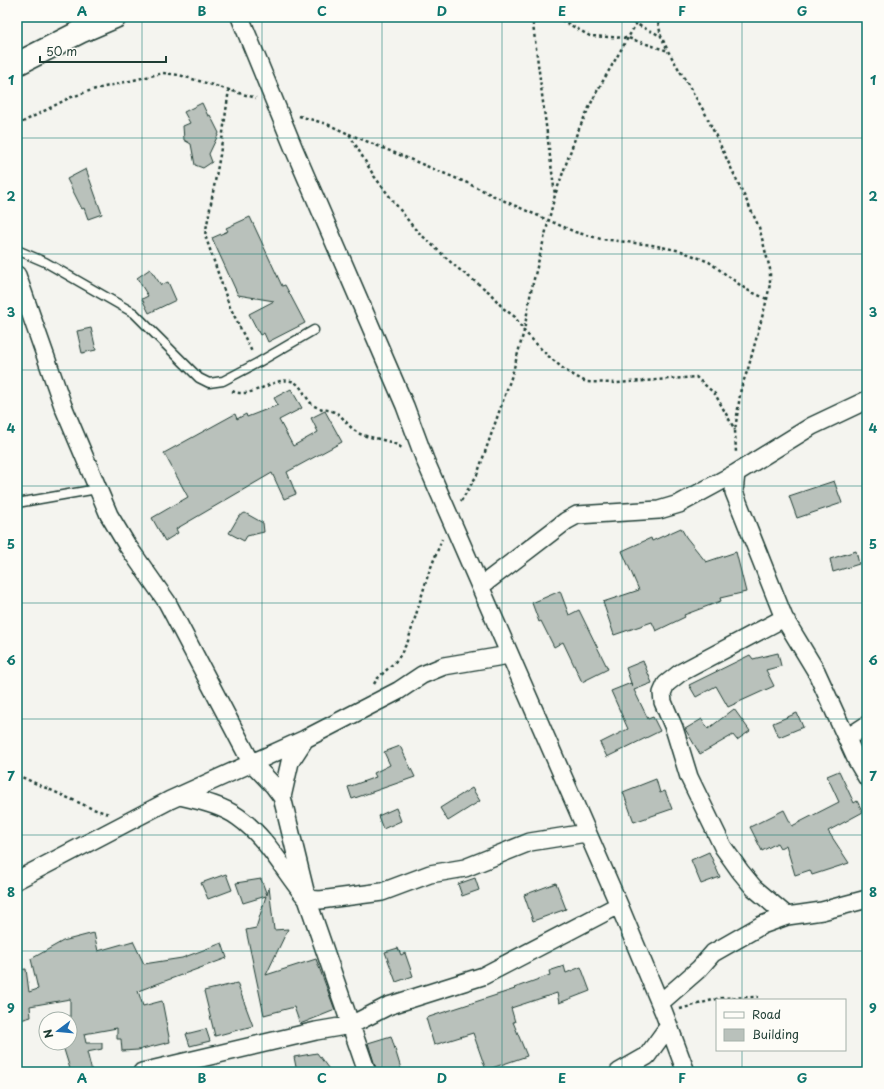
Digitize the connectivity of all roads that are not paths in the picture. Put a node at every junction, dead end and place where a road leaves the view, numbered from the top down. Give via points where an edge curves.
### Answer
1 (114, 17) edge
2 (240, 17) edge
3 (78, 24) edge
4 (17, 64) edge
5 (17, 250) edge
6 (17, 275) edge
7 (314, 330) dead end
8 (867, 400) edge
9 (736, 473) junction
10 (97, 489) junction
11 (17, 503) edge
12 (481, 586) junction
13 (784, 618) junction
14 (509, 655) junction
15 (867, 725) edge
16 (848, 738) junction
17 (305, 739) junction
18 (251, 762) junction
19 (867, 778) edge
20 (180, 796) junction
21 (282, 797) junction
22 (586, 833) junction
23 (18, 878) edge
24 (307, 899) junction
25 (867, 899) edge
26 (619, 905) junction
27 (787, 916) junction
28 (664, 1014) junction
29 (351, 1025) junction
30 (142, 1072) edge
31 (367, 1072) edge
32 (619, 1072) edge
33 (686, 1072) edge

1 - 3 main road
2 - 12 street via 405,406 425,460
3 - 4 main road
5 - 7 lane via 45,262 134,313 199,378 209,383 216,383 259,362
6 - 10 street via 63,406
8 - 9 street via 812,426
9 - 12 street via 679,504 659,510 577,515 566,520
9 - 13 street via 734,492
10 - 11 lane
10 - 18 street via 127,546 167,602
12 - 14 street
13 - 16 street via 816,671
13 - 27 street via 680,673 666,684 662,693 689,777 723,847 754,888
14 - 17 street via 444,666
14 - 22 street
15 - 16 street
16 - 19 street via 856,760
17 - 18 street
17 - 21 street via 290,762
18 - 20 street
18 - 21 street
20 - 23 street
20 - 24 street via 214,805 255,830
21 - 24 street
22 - 24 street via 530,842 465,868 430,874 382,892 320,900
22 - 26 street
24 - 29 street
25 - 27 street via 822,911
26 - 28 street
26 - 29 street via 483,976 388,1006
27 - 28 street via 762,925 713,953
28 - 32 street via 647,1056
28 - 33 street
29 - 30 street
29 - 31 street

